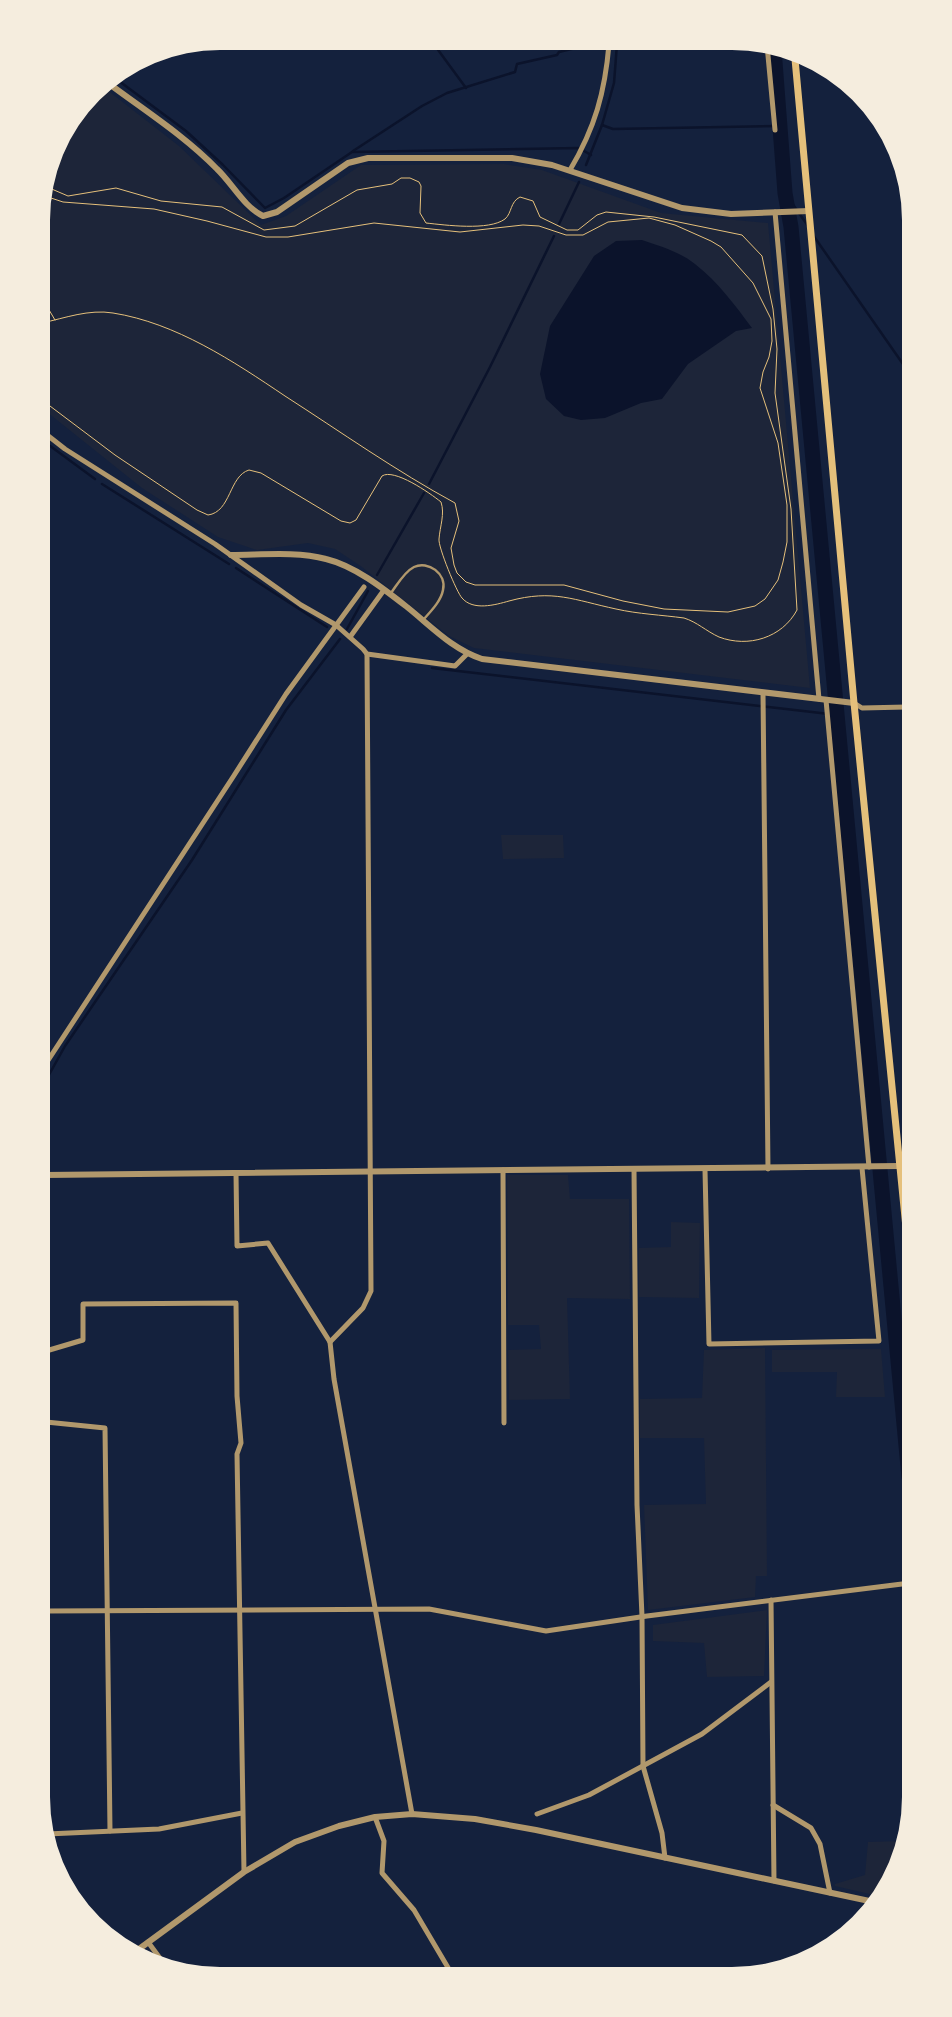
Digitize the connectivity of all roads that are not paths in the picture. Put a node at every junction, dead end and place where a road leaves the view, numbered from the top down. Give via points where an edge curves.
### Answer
1 (608, 50) edge
2 (768, 54) edge
3 (795, 63) edge
4 (115, 87) edge
5 (775, 130) dead end
6 (570, 170) junction
7 (809, 211) junction
8 (775, 212) junction
9 (50, 437) edge
10 (231, 555) junction
11 (364, 587) dead end
12 (387, 592) junction
13 (423, 620) junction
14 (336, 625) junction
15 (350, 637) junction
16 (366, 654) junction
17 (467, 654) junction
18 (763, 693) junction
19 (823, 699) junction
20 (854, 703) junction
21 (902, 707) edge
22 (50, 1056) edge
23 (899, 1166) junction
24 (866, 1168) junction
25 (634, 1169) junction
26 (768, 1169) junction
27 (503, 1170) junction
28 (705, 1170) junction
29 (370, 1171) junction
30 (236, 1173) junction
31 (50, 1174) edge
32 (902, 1193) edge
33 (330, 1342) junction
34 (50, 1350) edge
35 (50, 1422) edge
36 (504, 1423) dead end
37 (902, 1585) edge
38 (771, 1600) junction
39 (377, 1610) junction
40 (50, 1611) edge
41 (239, 1611) junction
42 (108, 1612) junction
43 (642, 1616) junction
44 (771, 1682) junction
45 (643, 1766) junction
46 (773, 1805) junction
47 (242, 1813) junction
48 (412, 1814) junction
49 (537, 1814) dead end
50 (375, 1817) junction
51 (110, 1831) junction
52 (54, 1834) edge
53 (665, 1858) junction
54 (244, 1872) junction
55 (774, 1881) junction
56 (830, 1893) junction
57 (866, 1900) edge
58 (148, 1942) junction
59 (141, 1947) edge
60 (158, 1954) edge
61 (448, 1967) edge

1 - 6 street via 598,111 587,141
2 - 5 street
3 - 7 main road
4 - 6 street via 209,161 252,209 263,216 277,212 348,163 368,158 512,158
6 - 8 street via 682,208 731,214
7 - 8 street
7 - 20 main road
8 - 19 street
9 - 10 street
10 - 12 street via 326,559 342,564
10 - 14 street via 279,591
11 - 14 street
12 - 13 street
12 - 13 lane via 412,568 421,564 438,572 443,581 442,595
12 - 15 street
13 - 17 street
14 - 15 street
14 - 22 street via 286,694
15 - 16 street
16 - 17 street via 455,666
16 - 29 street
17 - 18 street via 499,662
18 - 19 street
18 - 26 street
19 - 20 street
19 - 24 street
20 - 21 street via 862,708
20 - 23 main road
23 - 24 street
23 - 32 main road
24 - 26 street
24 - 28 street via 880,1341 708,1344
25 - 27 street
25 - 28 street
25 - 43 street via 637,1505
26 - 28 street
27 - 29 street
27 - 36 street
29 - 30 street
29 - 33 street via 371,1291 363,1308
30 - 31 street
30 - 33 street via 237,1246 268,1243
33 - 39 street
34 - 41 street via 83,1340 83,1304 236,1303 241,1443 237,1454
35 - 42 street via 105,1428
37 - 38 street
38 - 43 street
38 - 44 street
39 - 41 street
39 - 43 street via 429,1610 546,1631
39 - 48 street
40 - 42 street
41 - 42 street
41 - 47 street
42 - 51 street
43 - 45 street
44 - 45 street via 702,1734
44 - 46 street
45 - 49 street via 588,1795
45 - 53 street via 662,1833
46 - 55 street
46 - 56 street via 811,1828 820,1844
47 - 51 street via 159,1829
47 - 54 street
48 - 50 street
48 - 53 street via 475,1819
50 - 54 street via 295,1842
50 - 61 street via 384,1841 382,1873 414,1910
51 - 52 street
53 - 55 street
54 - 58 street
55 - 56 street
56 - 57 street
58 - 59 street
58 - 60 street

